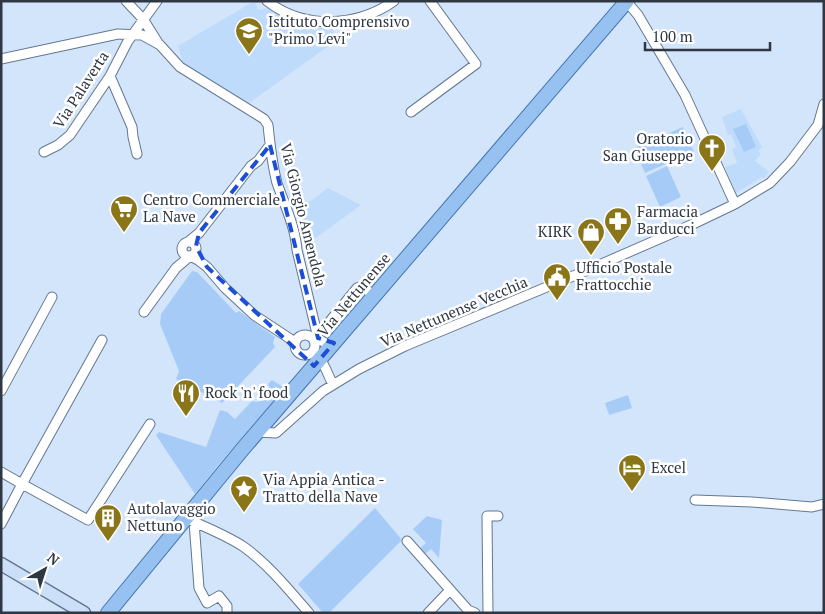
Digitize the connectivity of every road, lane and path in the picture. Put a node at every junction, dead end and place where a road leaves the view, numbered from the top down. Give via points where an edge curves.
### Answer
1 (126, 1) edge
2 (157, 1) edge
3 (267, 1) edge
4 (394, 1) edge
5 (430, 1) edge
6 (627, 1) edge
7 (143, 19) junction
8 (133, 34) junction
9 (160, 45) junction
10 (1, 59) edge
11 (110, 76) junction
12 (824, 104) edge
13 (411, 112) dead end
14 (270, 145) junction
15 (44, 152) dead end
16 (138, 154) dead end
17 (736, 204) junction
18 (191, 249) junction
19 (374, 294) junction
20 (52, 297) dead end
21 (144, 312) dead end
22 (326, 326) dead end
23 (102, 340) dead end
24 (295, 342) junction
25 (334, 343) junction
26 (298, 353) junction
27 (317, 363) junction
28 (333, 384) junction
29 (1, 391) edge
30 (150, 424) dead end
31 (257, 432) junction
32 (1, 472) edge
33 (22, 484) junction
34 (695, 500) dead end
35 (824, 504) edge
36 (498, 516) dead end
37 (190, 520) junction
38 (1, 524) edge
39 (407, 541) dead end
40 (1, 564) edge
41 (450, 590) junction
42 (84, 613) edge
43 (108, 613) edge
44 (227, 613) edge
45 (309, 613) edge
46 (428, 613) edge
47 (476, 613) edge
48 (488, 613) edge

1 - 7 street, Via Giorgio Amendola
2 - 7 street, Via Palaverta
3 - 4 street via 300,18 336,22 369,15
5 - 13 street via 476,64
6 - 17 street via 685,95
6 - 19 main road, Via Nettunense
7 - 8 street, Via Palaverta
7 - 9 street, Via Giorgio Amendola
8 - 9 street, Via Giorgio Amendola
8 - 10 street, Via Palaverta via 118,34
8 - 11 street, Via Palaverta
9 - 14 street, Via Giorgio Amendola via 180,66 264,119 268,125
11 - 15 street, Via Palaverta via 70,135
11 - 16 street via 132,127
12 - 17 street, Via Nettunense Vecchia via 818,124 790,162 770,183
14 - 18 street via 200,233
14 - 25 street, Via Giorgio Amendola via 294,230 318,338 324,343
17 - 28 street, Via Nettunense Vecchia via 405,346
18 - 21 street
18 - 24 street via 198,260 254,315
19 - 22 street via 360,286
19 - 25 main road, Via Nettunense
20 - 29 street
23 - 33 street
24 - 26 street
24 - 26 street via 302,335 314,340 311,353
25 - 27 main road, Via Nettunense
26 - 27 street
27 - 28 street via 325,366
27 - 31 main road, Via Nettunense
28 - 31 street, Via Nettunense Vecchia via 276,433
30 - 33 street via 88,520
31 - 37 main road, Via Nettunense
32 - 33 street
33 - 38 street
34 - 35 street via 812,507
36 - 48 street via 488,516
37 - 43 main road, Via Nettunense
37 - 44 street via 198,588 207,604 219,596
37 - 45 street via 254,556
39 - 41 street
40 - 42 main road
41 - 46 street
41 - 47 street via 468,610

